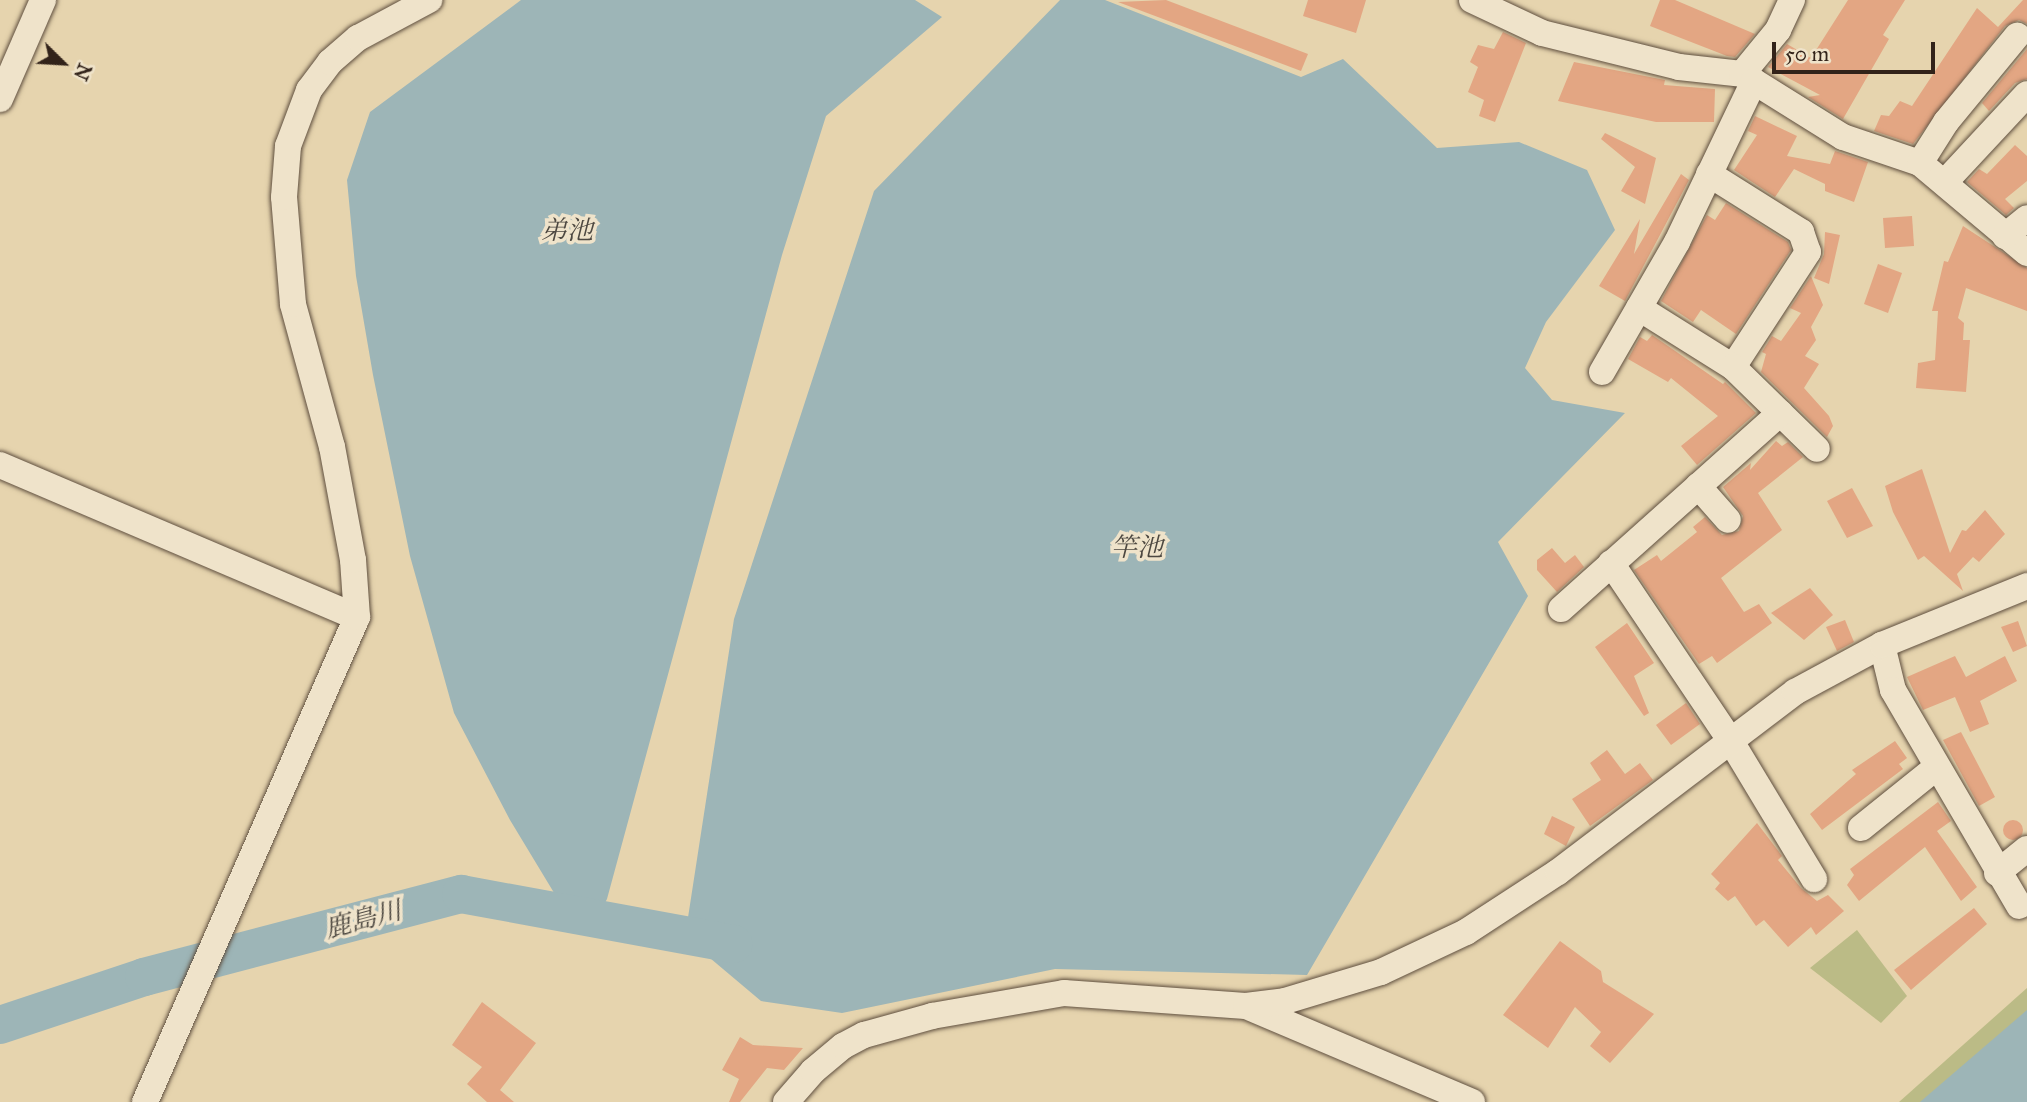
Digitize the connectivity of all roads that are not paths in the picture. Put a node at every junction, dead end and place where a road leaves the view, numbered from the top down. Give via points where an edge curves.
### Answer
1 (43, 0) edge
2 (429, 0) edge
3 (1472, 0) edge
4 (1791, 0) edge
5 (2017, 36) dead end
6 (1748, 78) junction
7 (2027, 94) edge
8 (0, 99) edge
9 (1920, 163) junction
10 (1709, 174) junction
11 (1945, 182) junction
12 (2027, 218) edge
13 (2005, 236) junction
14 (2027, 253) edge
15 (1639, 308) junction
16 (1733, 367) junction
17 (1602, 372) dead end
18 (1780, 413) junction
19 (1817, 449) dead end
20 (0, 465) edge
21 (1698, 486) junction
22 (1728, 520) dead end
23 (1611, 564) junction
24 (2027, 586) edge
25 (1561, 609) dead end
26 (357, 617) junction
27 (1882, 645) junction
28 (1732, 743) junction
29 (1937, 767) junction
30 (1861, 827) dead end
31 (2027, 849) edge
32 (1997, 873) junction
33 (1814, 879) dead end
34 (2019, 906) dead end
35 (1246, 1006) junction
36 (145, 1102) edge
37 (786, 1102) edge
38 (1472, 1102) edge

1 - 8 street
2 - 26 street via 358,38 330,62 309,90 288,146 284,197 293,304 332,447 354,560
3 - 6 street via 1542,33 1679,67
4 - 6 street
5 - 9 street via 1946,122
6 - 9 street via 1843,137
6 - 10 street
7 - 11 street
9 - 11 street
10 - 15 street
10 - 16 street via 1801,232 1808,252
11 - 13 street
12 - 13 street
13 - 14 street
15 - 16 street
15 - 17 street
16 - 18 street
18 - 19 street
18 - 21 street
20 - 26 street
21 - 22 street
21 - 23 street
23 - 25 street
23 - 28 street
24 - 27 street
26 - 36 street
27 - 28 street via 1795,692
27 - 29 street via 1893,690
28 - 33 street
28 - 35 street via 1558,872 1466,932 1381,972 1285,1001
29 - 30 street
29 - 32 street
31 - 32 street
32 - 34 street
35 - 37 street via 1064,993 932,1016 864,1035 843,1046
35 - 38 street

